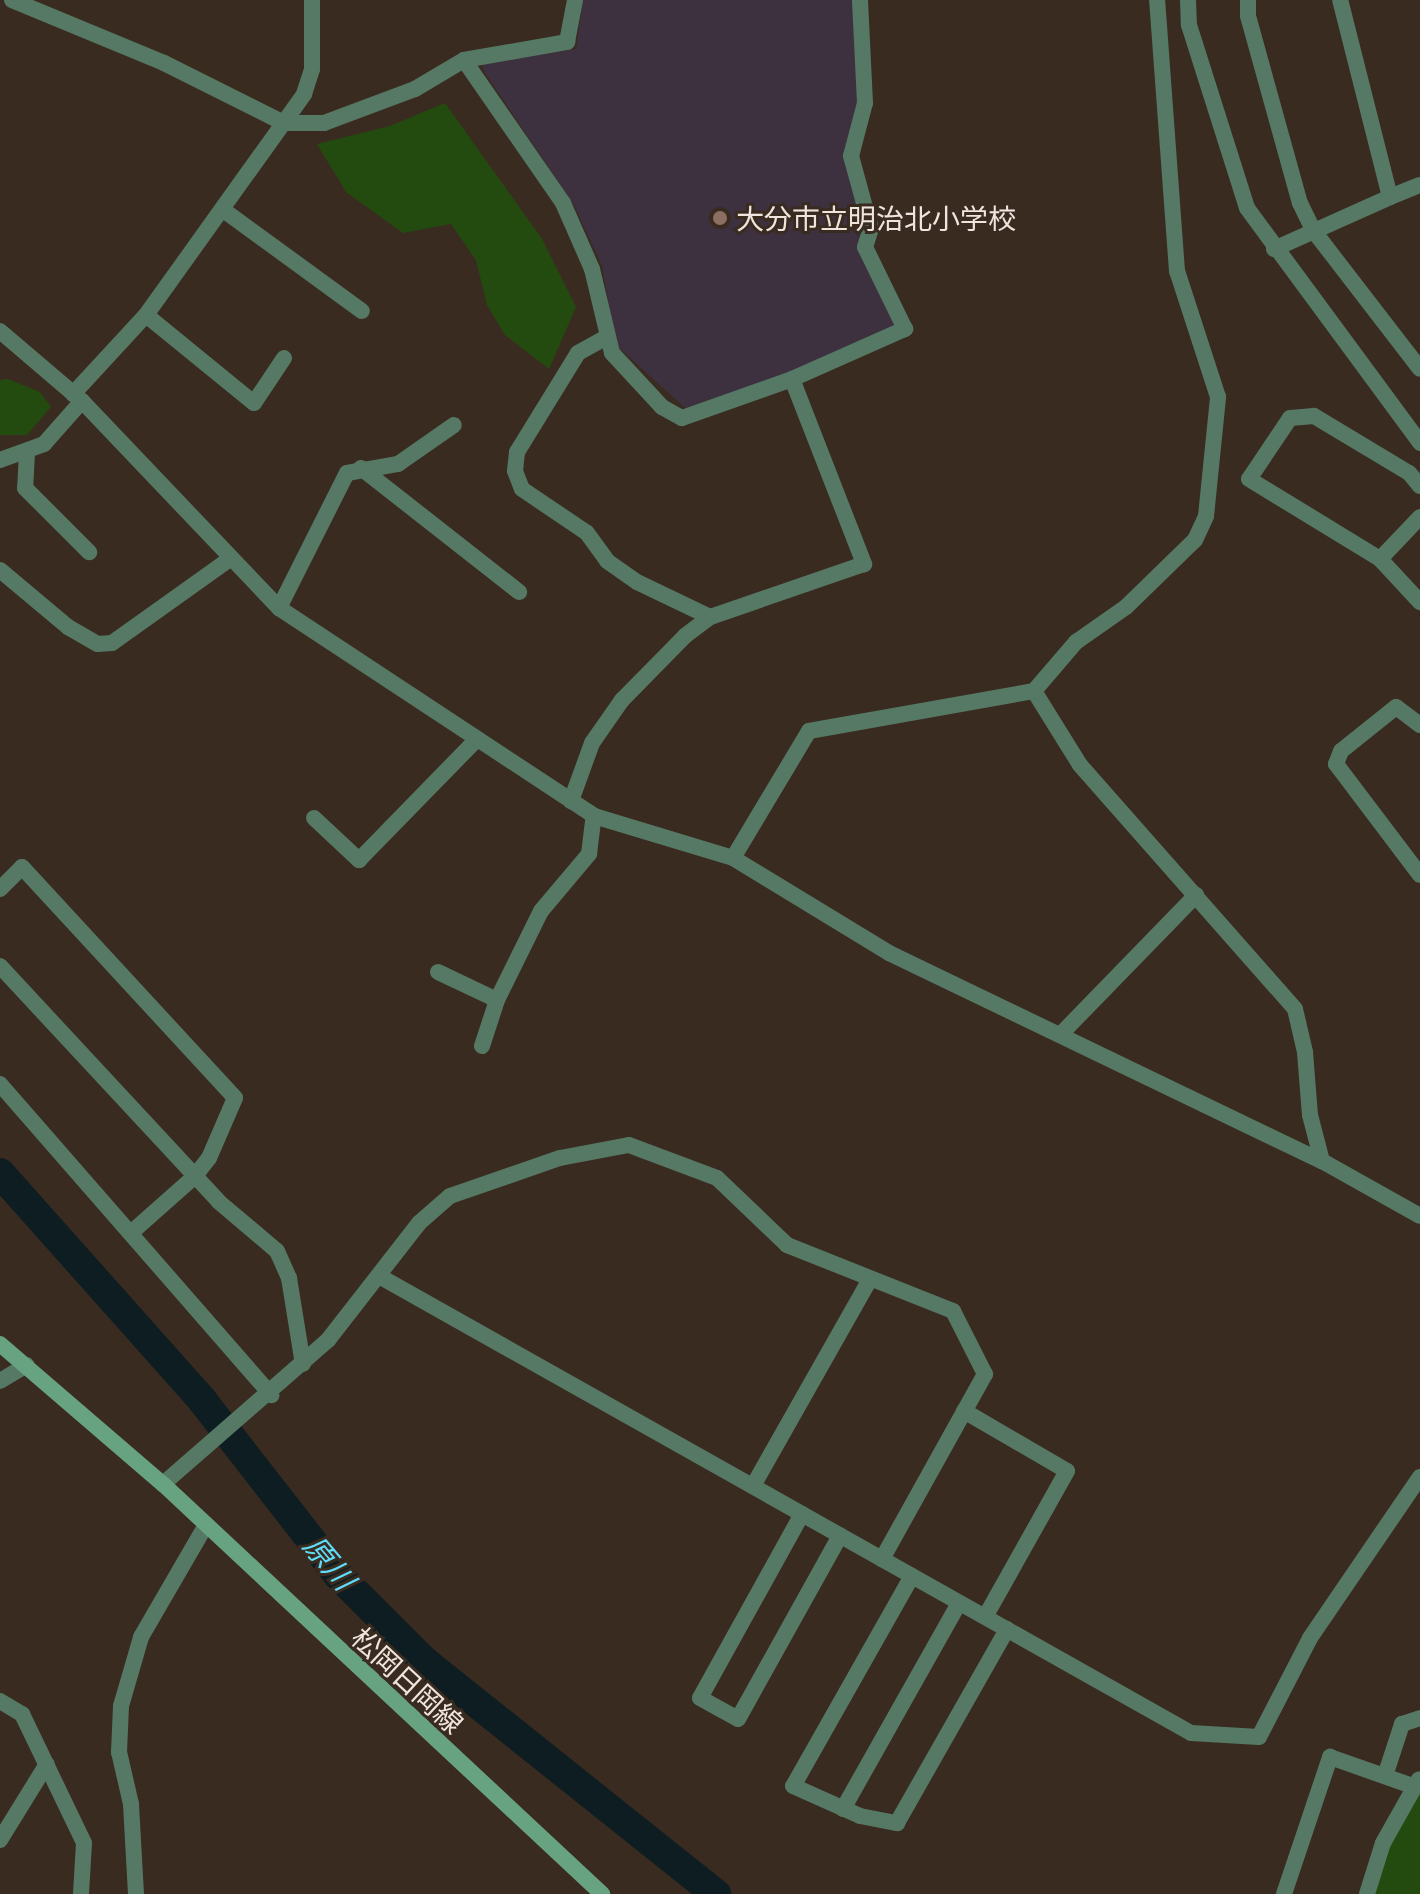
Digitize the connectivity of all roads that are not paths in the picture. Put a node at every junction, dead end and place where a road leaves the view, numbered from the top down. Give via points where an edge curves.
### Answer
1 (12, 0) edge
2 (312, 0) edge
3 (575, 0) edge
4 (860, 0) edge
5 (1157, 0) edge
6 (1188, 0) edge
7 (1248, 0) edge
8 (1340, 0) edge
9 (464, 60) junction
10 (284, 123) junction
11 (1420, 185) edge
12 (1390, 197) junction
13 (222, 209) junction
14 (1313, 230) junction
15 (1274, 249) junction
16 (362, 311) dead end
17 (146, 315) junction
18 (0, 331) edge
19 (605, 338) junction
20 (284, 358) dead end
21 (1420, 369) edge
22 (792, 379) junction
23 (78, 397) junction
24 (454, 425) dead end
25 (1420, 443) edge
26 (27, 453) junction
27 (0, 460) edge
28 (361, 468) junction
29 (1420, 486) edge
30 (1420, 517) edge
31 (89, 552) dead end
32 (231, 558) junction
33 (1380, 559) junction
34 (0, 570) edge
35 (519, 592) dead end
36 (1420, 602) edge
37 (279, 608) junction
38 (710, 617) junction
39 (1034, 691) junction
40 (1420, 725) edge
41 (477, 739) junction
42 (571, 801) junction
43 (594, 816) junction
44 (314, 818) dead end
45 (733, 858) junction
46 (1420, 875) edge
47 (0, 889) edge
48 (1196, 895) junction
49 (0, 966) edge
50 (438, 972) dead end
51 (497, 1000) junction
52 (1061, 1034) junction
53 (482, 1046) dead end
54 (0, 1084) edge
55 (1322, 1161) junction
56 (194, 1177) junction
57 (1420, 1216) edge
58 (132, 1232) junction
59 (379, 1276) junction
60 (870, 1279) junction
61 (0, 1344) edge
62 (303, 1364) junction
63 (27, 1365) junction
64 (0, 1381) edge
65 (271, 1395) junction
66 (964, 1411) junction
67 (1420, 1477) edge
68 (163, 1484) junction
69 (753, 1486) junction
70 (802, 1514) junction
71 (206, 1525) junction
72 (840, 1536) junction
73 (882, 1559) junction
74 (912, 1576) junction
75 (959, 1603) junction
76 (985, 1617) junction
77 (1007, 1629) junction
78 (0, 1701) edge
79 (1420, 1718) edge
80 (47, 1764) junction
81 (1385, 1776) junction
82 (1418, 1782) edge
83 (843, 1809) junction
84 (0, 1840) edge
85 (81, 1894) edge
86 (136, 1894) edge
87 (602, 1894) edge
88 (1284, 1894) edge
89 (1367, 1894) edge

1 - 10 street via 164,63
2 - 10 street via 312,69 304,94
3 - 9 street via 567,42
4 - 22 street via 865,103 851,156 871,229 865,247 905,329
5 - 39 street via 1177,271 1218,397 1206,516 1195,540 1126,607 1076,642
6 - 15 street via 1189,25 1247,208
7 - 14 street via 1300,203
8 - 12 street
9 - 10 street via 359,113 324,123
9 - 19 street via 563,203 592,269
10 - 13 street
11 - 12 street
12 - 14 street
13 - 16 street
13 - 17 street
14 - 15 street
14 - 21 street
15 - 25 street
17 - 20 street via 254,403
17 - 23 street
18 - 23 street
19 - 22 street via 662,407 682,418
19 - 38 street via 578,353 517,452 515,471 522,489 587,533 607,561 637,582
22 - 38 street via 864,564
23 - 26 street via 44,444
23 - 32 street
24 - 28 street via 398,464
26 - 27 street
26 - 31 street via 25,488
28 - 35 street
28 - 37 street via 347,473
29 - 33 street via 1409,473 1314,416 1290,418 1249,479
30 - 33 street
32 - 34 street via 112,643 98,644 68,627
32 - 37 street
33 - 36 street
37 - 41 street
38 - 42 street via 622,700 592,743
39 - 45 street via 809,731
39 - 48 street via 1080,765
40 - 46 street via 1396,707 1341,751 1336,764
41 - 42 street
41 - 44 street via 359,860
42 - 43 street
43 - 45 street
43 - 51 street via 589,854 541,911
45 - 52 street via 889,953
47 - 56 street via 22,867 235,1098 209,1158
48 - 52 street
48 - 55 street via 1295,1009
49 - 56 street
50 - 51 street
51 - 53 street
52 - 55 street
54 - 58 street
55 - 57 street
56 - 58 street
56 - 62 street via 277,1251 289,1278
58 - 65 street
59 - 60 street via 419,1223 450,1196 560,1158 629,1145 706,1172 787,1245
59 - 62 street
59 - 69 street
60 - 66 street via 953,1311 985,1374
60 - 69 street
61 - 63 main road, 松岡日岡線
62 - 65 street
63 - 64 street
63 - 68 main road, 松岡日岡線
65 - 68 street
66 - 73 street
66 - 76 street via 1067,1471
67 - 77 street via 1310,1638 1259,1737 1191,1733
68 - 71 main road, 松岡日岡線
69 - 70 street
70 - 72 street
70 - 72 street via 700,1698 738,1719
71 - 86 street via 141,1637 121,1706 119,1752 131,1804
71 - 87 main road, 松岡日岡線
72 - 73 street
73 - 74 street
74 - 75 street
74 - 83 street via 793,1786
75 - 76 street
75 - 83 street
76 - 77 street
77 - 83 street via 897,1823
78 - 80 street via 22,1714
79 - 81 street via 1402,1724
80 - 84 street
80 - 85 street via 84,1843
81 - 82 street
81 - 88 street via 1330,1757
82 - 89 street via 1383,1843

